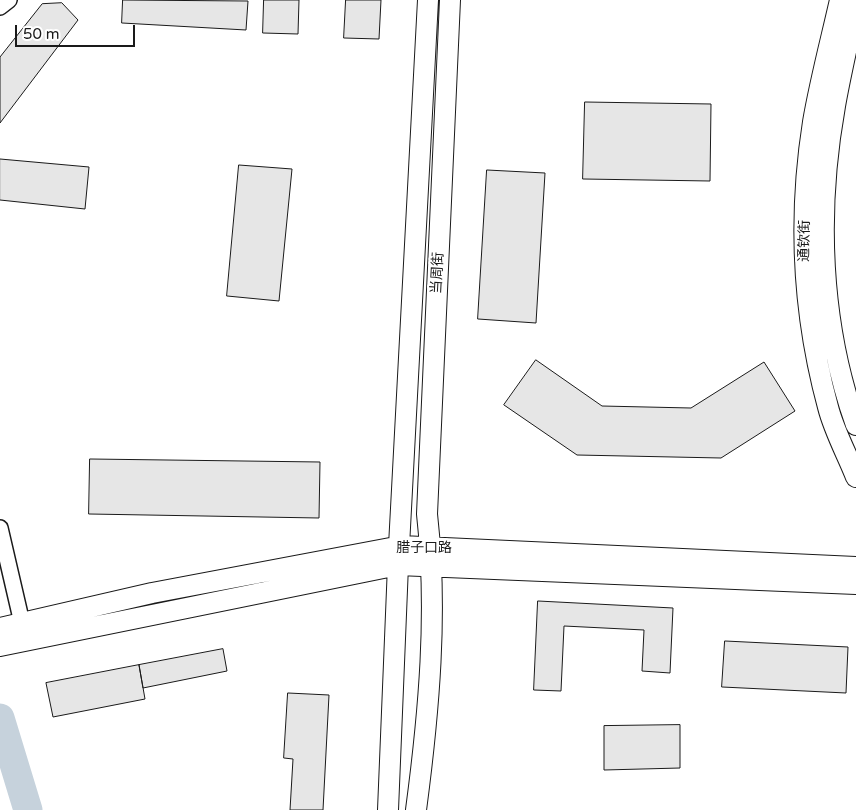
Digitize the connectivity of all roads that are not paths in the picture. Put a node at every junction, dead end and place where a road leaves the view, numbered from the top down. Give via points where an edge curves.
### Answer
1 (9, 0) edge
2 (428, 0) edge
3 (450, 0) edge
4 (840, 0) edge
5 (856, 5) edge
6 (0, 7) edge
7 (856, 425) edge
8 (856, 477) edge
9 (0, 528) edge
10 (400, 555) junction
11 (432, 556) junction
12 (856, 567) edge
13 (856, 584) edge
14 (11, 633) edge
15 (388, 810) edge
16 (416, 810) edge

1 - 6 street
2 - 10 main road, 当周街
3 - 11 main road, 当周街 via 427,514
4 - 8 main road, 通钦街 via 813,122 806,194 805,266 812,330 828,408
5 - 7 main road via 835,107 826,185 824,272 831,334
9 - 14 street
10 - 11 main road, 腊子口路
10 - 14 main road, 腊子口路 via 152,594
10 - 15 main road, 当周街
11 - 12 main road, 腊子口路
11 - 13 main road, 腊子口路
11 - 16 main road, 当周街 via 430,701

